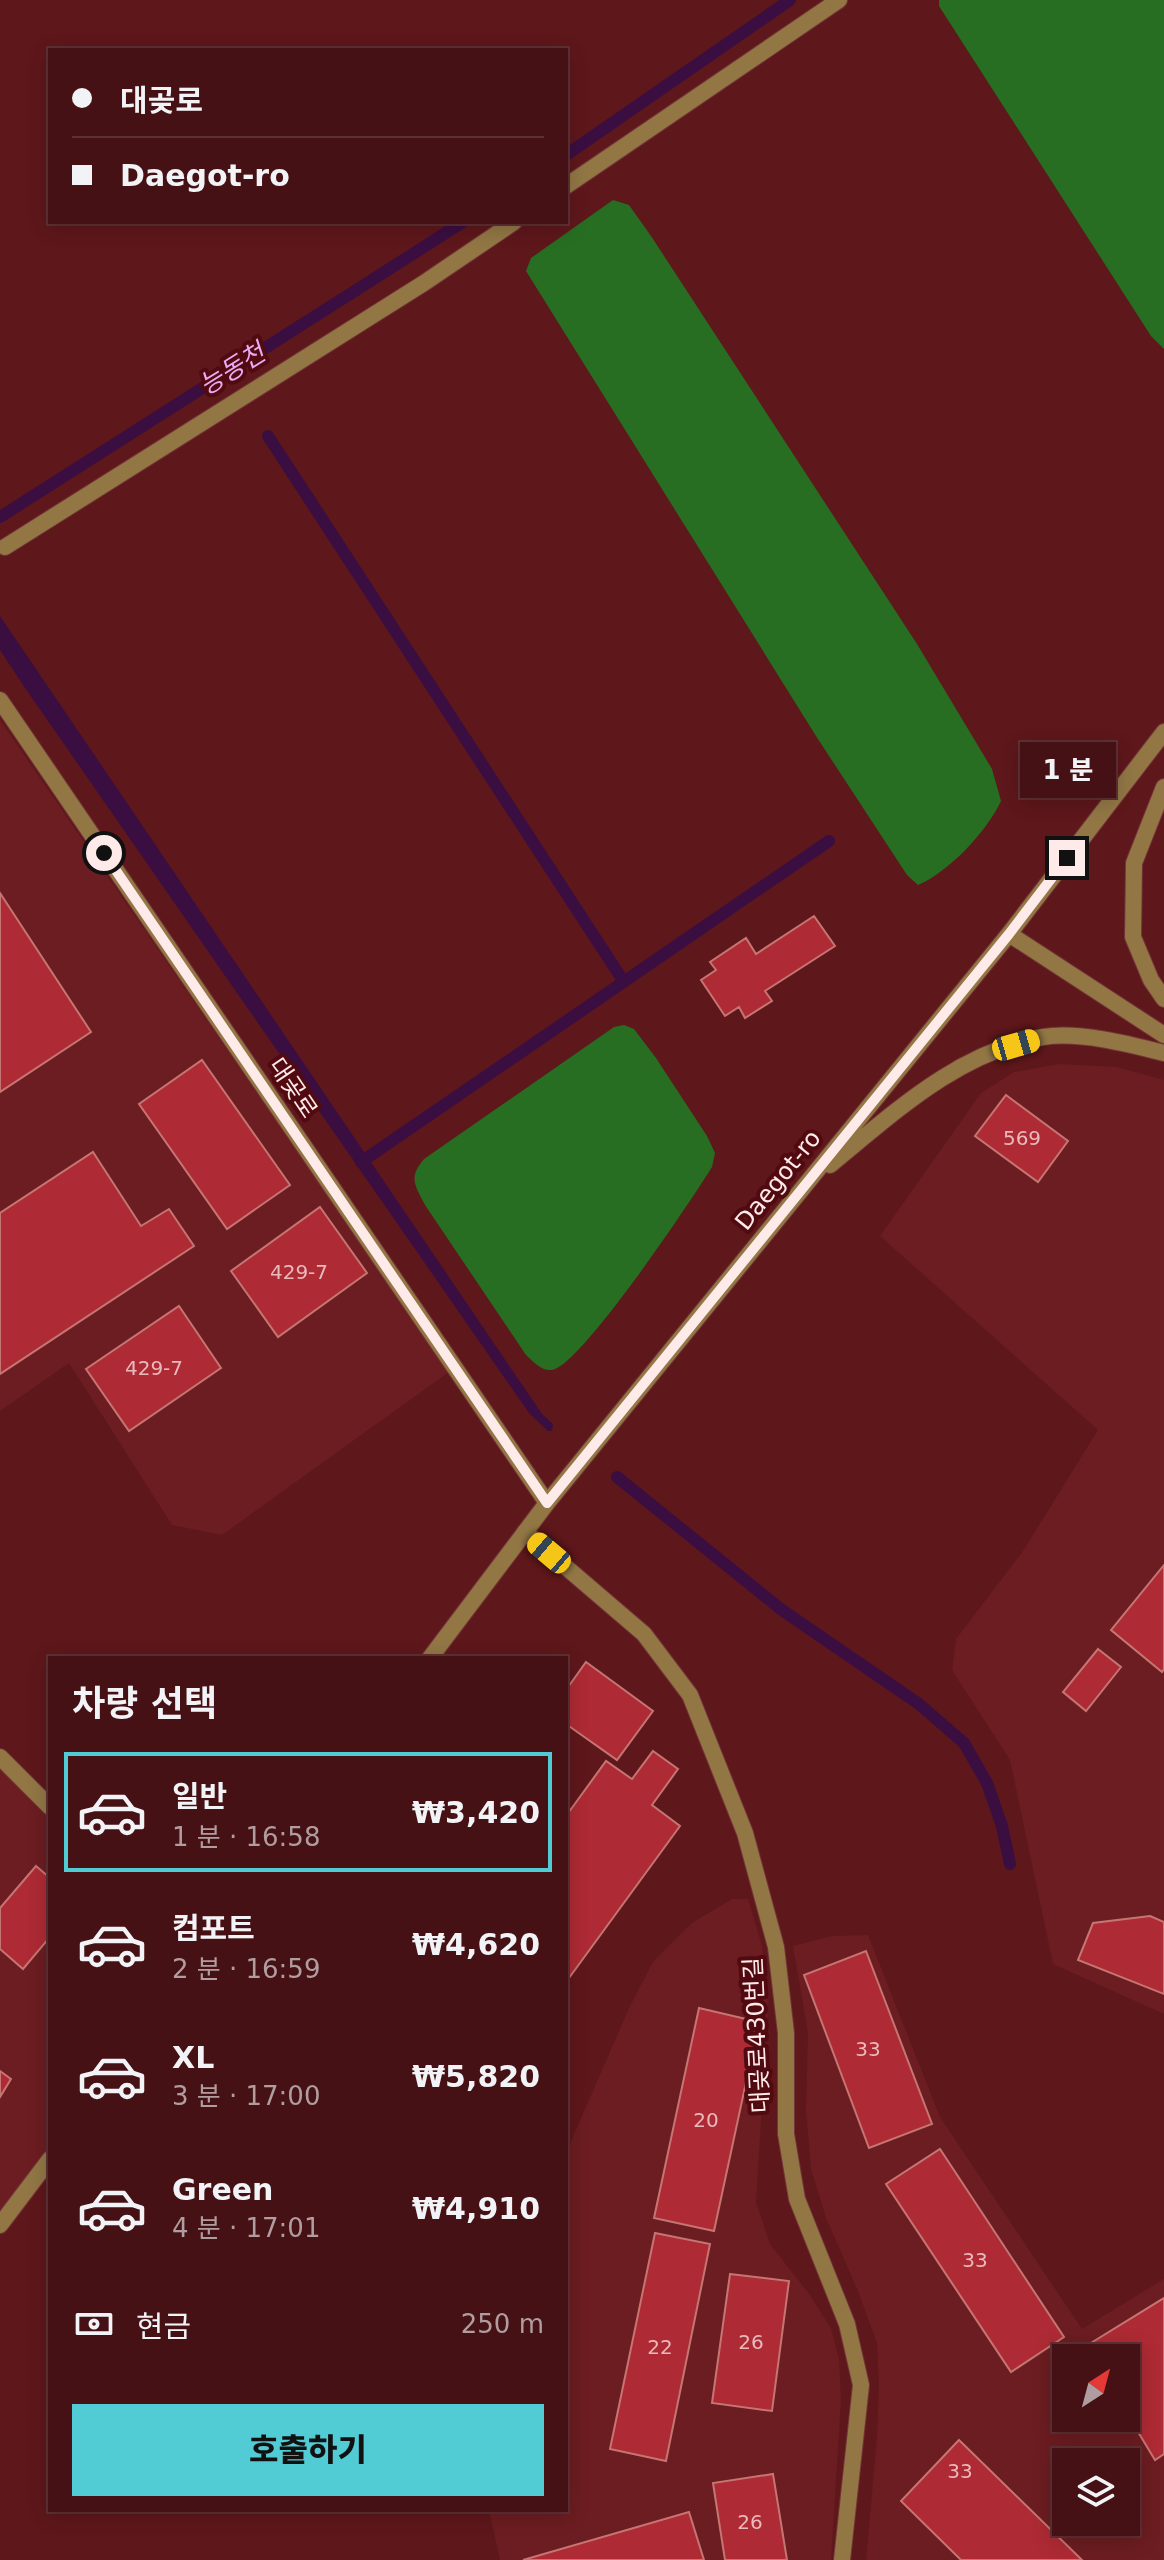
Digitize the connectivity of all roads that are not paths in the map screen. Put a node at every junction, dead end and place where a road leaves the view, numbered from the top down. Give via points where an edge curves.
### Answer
1 (839, 0) edge
2 (568, 185) edge
3 (511, 224) edge
4 (2, 546) edge
5 (0, 700) edge
6 (1164, 732) edge
7 (1164, 787) edge
8 (1009, 934) junction
9 (1164, 999) edge
10 (1164, 1035) edge
11 (1164, 1053) edge
12 (801, 1189) junction
13 (547, 1503) junction
14 (525, 1532) junction
15 (432, 1656) edge
16 (0, 1757) edge
17 (48, 1805) edge
18 (48, 2162) edge
19 (0, 2225) edge
20 (842, 2560) edge

1 - 2 street
3 - 4 street
5 - 13 street, 대곶로
6 - 8 street, Daegot-ro
7 - 9 street via 1134,863 1133,937
8 - 10 street
8 - 12 street, Daegot-ro
11 - 12 street via 1109,1039 1045,1036 987,1053 926,1086
12 - 13 street, Daegot-ro
13 - 14 street, Daegot-ro
14 - 15 street, Daegot-ro
14 - 20 street, 대곶로430번길 via 644,1634 690,1695 745,1833 776,1947 786,2033 786,2134 797,2199 847,2324 861,2385
16 - 17 street
18 - 19 street

